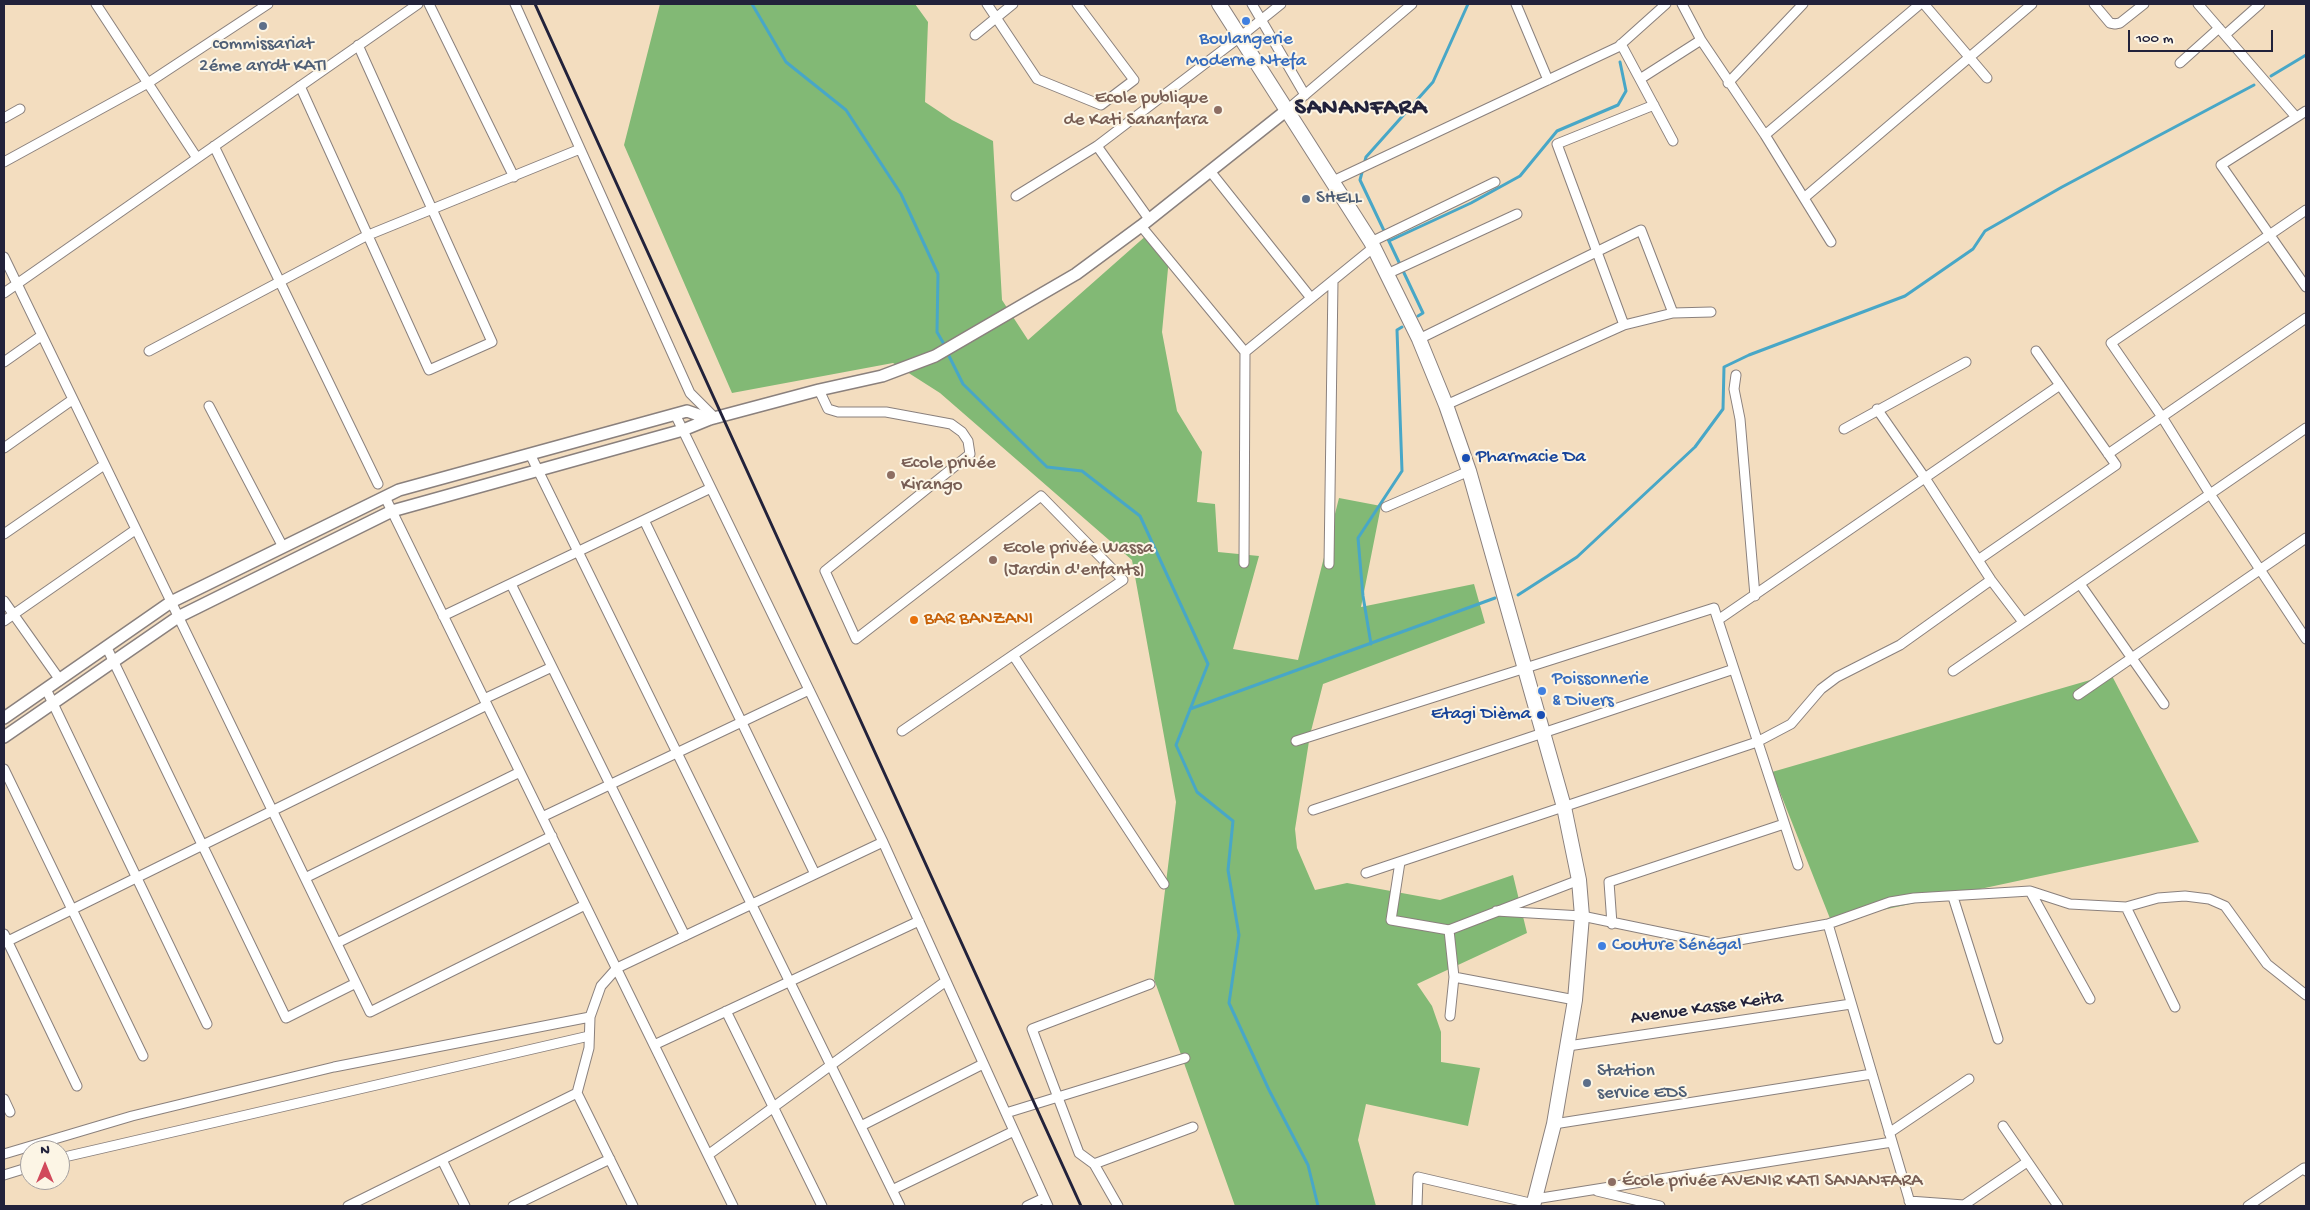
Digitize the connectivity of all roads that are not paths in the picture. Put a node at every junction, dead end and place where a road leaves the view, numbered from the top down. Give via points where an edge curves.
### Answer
1 (96, 4) edge
2 (268, 4) edge
3 (418, 4) edge
4 (429, 4) edge
5 (515, 4) edge
6 (987, 4) edge
7 (1013, 4) edge
8 (1077, 4) edge
9 (1219, 4) edge
10 (1252, 4) edge
11 (1281, 4) edge
12 (1412, 4) edge
13 (1516, 4) edge
14 (1666, 4) edge
15 (1682, 4) edge
16 (1803, 4) edge
17 (1922, 4) edge
18 (2032, 4) edge
19 (2094, 4) edge
20 (2144, 4) edge
21 (2198, 4) edge
22 (2260, 4) edge
23 (997, 16) junction
24 (1261, 20) junction
25 (2222, 32) junction
26 (975, 36) dead end
27 (1240, 37) junction
28 (1701, 40) junction
29 (1622, 44) junction
30 (358, 45) junction
31 (1969, 57) junction
32 (2180, 64) dead end
33 (1987, 78) dead end
34 (1640, 79) junction
35 (1548, 80) junction
36 (1728, 83) junction
37 (148, 84) junction
38 (300, 86) junction
39 (1305, 95) junction
40 (1654, 105) junction
41 (20, 109) dead end
42 (1287, 110) junction
43 (2306, 111) edge
44 (2296, 117) junction
45 (4, 118) edge
46 (1765, 135) junction
47 (1673, 141) dead end
48 (214, 146) junction
49 (1097, 146) junction
50 (580, 149) junction
51 (197, 158) junction
52 (4, 162) edge
53 (1210, 171) junction
54 (514, 177) junction
55 (1333, 181) junction
56 (1495, 182) dead end
57 (1016, 196) dead end
58 (1804, 198) junction
59 (432, 209) junction
60 (2306, 210) edge
61 (1517, 214) dead end
62 (1145, 222) junction
63 (2270, 235) junction
64 (366, 236) junction
65 (1831, 242) dead end
66 (1372, 245) junction
67 (1598, 253) junction
68 (4, 256) edge
69 (1386, 274) junction
70 (279, 280) junction
71 (1333, 281) junction
72 (17, 283) junction
73 (2306, 287) edge
74 (4, 293) edge
75 (1311, 298) junction
76 (1711, 312) dead end
77 (1673, 313) junction
78 (2306, 318) edge
79 (1624, 324) junction
80 (41, 336) junction
81 (1419, 339) junction
82 (149, 351) dead end
83 (2036, 351) dead end
84 (1245, 352) junction
85 (4, 362) edge
86 (1966, 362) dead end
87 (1736, 375) dead end
88 (2060, 385) junction
89 (818, 390) junction
90 (72, 400) junction
91 (1446, 404) junction
92 (209, 406) dead end
93 (1878, 409) junction
94 (675, 414) junction
95 (2162, 416) junction
96 (713, 419) junction
97 (2306, 428) edge
98 (1844, 429) dead end
99 (683, 430) junction
100 (4, 448) edge
101 (530, 454) junction
102 (2108, 454) junction
103 (104, 464) junction
104 (537, 469) junction
105 (1469, 471) junction
106 (1925, 478) junction
107 (378, 484) dead end
108 (711, 488) junction
109 (2210, 494) junction
110 (385, 497) junction
111 (1386, 507) dead end
112 (392, 511) junction
113 (644, 520) junction
114 (135, 530) junction
115 (4, 534) edge
116 (2306, 538) edge
117 (284, 547) junction
118 (578, 552) junction
119 (1978, 560) junction
120 (1244, 563) dead end
121 (1329, 564) dead end
122 (2260, 570) junction
123 (1990, 580) junction
124 (511, 584) junction
125 (2080, 584) junction
126 (1755, 596) junction
127 (4, 601) edge
128 (171, 602) junction
129 (13, 615) junction
130 (443, 616) junction
131 (178, 617) junction
132 (1718, 620) junction
133 (4, 621) edge
134 (2023, 622) junction
135 (2306, 639) edge
136 (107, 648) junction
137 (1013, 655) junction
138 (2132, 658) junction
139 (113, 661) junction
140 (552, 667) junction
141 (1525, 668) junction
142 (1734, 669) junction
143 (1952, 671) dead end
144 (60, 680) junction
145 (46, 689) junction
146 (809, 690) junction
147 (2078, 694) dead end
148 (486, 702) junction
149 (53, 703) junction
150 (2164, 704) dead end
151 (4, 718) edge
152 (741, 722) junction
153 (902, 732) dead end
154 (1544, 733) junction
155 (4, 737) edge
156 (1296, 741) dead end
157 (1758, 742) junction
158 (677, 753) junction
159 (4, 769) edge
160 (520, 772) junction
161 (610, 785) junction
162 (1564, 806) junction
163 (1313, 810) dead end
164 (272, 811) junction
165 (542, 817) junction
166 (1784, 824) junction
167 (552, 836) junction
168 (883, 842) junction
169 (202, 845) junction
170 (1400, 862) junction
171 (1798, 865) dead end
172 (1366, 873) dead end
173 (815, 874) junction
174 (136, 878) junction
175 (305, 878) junction
176 (1579, 880) junction
177 (1164, 884) dead end
178 (2030, 892) junction
179 (1954, 897) junction
180 (586, 905) junction
181 (752, 905) junction
182 (2126, 907) junction
183 (72, 909) junction
184 (1496, 911) junction
185 (1582, 916) junction
186 (918, 921) junction
187 (1612, 924) junction
188 (1828, 924) junction
189 (1449, 930) junction
190 (685, 936) junction
191 (5, 939) edge
192 (337, 943) junction
193 (617, 968) junction
194 (1454, 977) junction
195 (789, 981) junction
196 (946, 981) junction
197 (356, 983) junction
198 (1150, 984) dead end
199 (2306, 996) edge
200 (2090, 999) dead end
201 (1575, 1000) junction
202 (1851, 1004) junction
203 (2175, 1007) dead end
204 (726, 1011) junction
205 (590, 1016) junction
206 (1450, 1016) dead end
207 (207, 1024) dead end
208 (589, 1036) junction
209 (1998, 1039) dead end
210 (654, 1045) junction
211 (1568, 1046) junction
212 (143, 1056) dead end
213 (1185, 1058) dead end
214 (983, 1064) junction
215 (831, 1065) junction
216 (1872, 1074) junction
217 (1970, 1079) dead end
218 (77, 1086) dead end
219 (577, 1094) junction
220 (1058, 1098) junction
221 (4, 1099) edge
222 (773, 1107) junction
223 (10, 1112) dead end
224 (1006, 1114) junction
225 (1554, 1124) junction
226 (861, 1126) junction
227 (2003, 1126) dead end
228 (1193, 1127) dead end
229 (1014, 1131) junction
230 (1891, 1138) junction
231 (4, 1154) edge
232 (708, 1155) junction
233 (70, 1156) edge
234 (610, 1159) junction
235 (442, 1160) junction
236 (2027, 1162) junction
237 (1094, 1164) junction
238 (20, 1170) edge
239 (2306, 1171) edge
240 (4, 1175) edge
241 (892, 1190) junction
242 (1592, 1190) junction
243 (1046, 1202) edge
244 (1534, 1203) edge
245 (1910, 1204) edge
246 (348, 1206) edge
247 (465, 1206) edge
248 (513, 1206) edge
249 (633, 1206) edge
250 (733, 1206) edge
251 (822, 1206) edge
252 (900, 1206) edge
253 (1027, 1206) edge
254 (1118, 1206) edge
255 (1417, 1206) edge
256 (1660, 1206) edge
257 (1965, 1206) edge
258 (2058, 1206) edge
259 (2248, 1206) edge

1 - 37 street
2 - 37 street
3 - 30 street
4 - 54 street
5 - 50 street
6 - 23 street
7 - 23 street
8 - 23 street via 1134,80 1101,105 1037,79
9 - 27 main road
10 - 24 street
11 - 24 street
12 - 39 street
13 - 35 street
14 - 29 street
15 - 28 street
16 - 36 street
17 - 31 street
17 - 46 street
18 - 31 street
19 - 20 street via 2110,23 2115,24
21 - 25 street
22 - 25 street
23 - 26 street
24 - 27 street
24 - 39 street
25 - 32 street
25 - 44 street
27 - 42 main road
27 - 49 street
28 - 34 street
28 - 36 street
29 - 34 street
29 - 35 street
30 - 38 street
30 - 59 street
31 - 33 street
31 - 58 street
34 - 40 street
35 - 55 street
36 - 46 street
37 - 51 street
37 - 52 street
38 - 48 street
38 - 64 street
39 - 42 street
40 - 47 street
40 - 67 street via 1557,144
41 - 45 street
42 - 53 street
42 - 55 main road
43 - 44 street
44 - 63 street via 2221,165
46 - 58 street
48 - 51 street
48 - 70 street
49 - 57 street
49 - 62 street
50 - 54 street
50 - 96 street via 690,393
51 - 72 street
53 - 62 street
53 - 75 street
54 - 59 street
55 - 66 main road
56 - 66 street
58 - 65 street
59 - 64 street
59 - 64 street via 492,342 429,370
60 - 63 street
61 - 69 street
62 - 84 street
62 - 89 street via 1076,274 935,356 882,376
63 - 73 street
63 - 95 street via 2112,343
64 - 70 street
66 - 69 main road
66 - 71 street
67 - 77 street via 1641,230
67 - 79 street
67 - 81 street
68 - 72 street
69 - 81 main road
70 - 82 street
70 - 107 street
71 - 75 street
71 - 121 street
72 - 74 street
72 - 80 street
75 - 84 street
76 - 77 street
77 - 79 street
78 - 95 street
79 - 91 street
80 - 85 street
80 - 90 street
81 - 91 main road
83 - 88 street
84 - 120 street
86 - 93 street
87 - 126 street via 1734,389 1740,419
88 - 102 street
88 - 106 street
89 - 96 street
89 - 137 street via 828,409 838,412 886,412 951,424 968,441 970,454 825,571 856,639 1041,496 1122,580
90 - 100 street
90 - 103 street
91 - 105 main road
92 - 117 street
93 - 98 street
93 - 106 street
94 - 96 street via 687,411
94 - 99 street
94 - 101 street
95 - 102 street
95 - 109 street
96 - 99 street
97 - 109 street
99 - 104 street
99 - 108 street
101 - 104 street
101 - 110 street via 399,490
102 - 119 street via 2116,465
103 - 114 street
103 - 115 street
104 - 112 street
104 - 118 street
105 - 111 street
105 - 141 main road
106 - 119 street
106 - 126 street
108 - 113 street
108 - 146 street
109 - 122 street
109 - 125 street
110 - 112 street
110 - 117 street
112 - 130 street
112 - 131 street
113 - 118 street
113 - 152 street
114 - 128 street
114 - 129 street
116 - 122 street
117 - 128 street
118 - 124 street
118 - 158 street
119 - 123 street
122 - 135 street
122 - 138 street
123 - 134 street
123 - 157 street via 1900,645 1837,677 1821,689 1791,724
124 - 130 street
124 - 140 street
125 - 134 street
125 - 138 street
126 - 132 street
127 - 129 street
128 - 131 street
128 - 136 street
129 - 133 street
129 - 144 street
130 - 148 street
131 - 139 street
131 - 164 street
132 - 141 street via 1714,608
132 - 142 street
134 - 143 street
136 - 139 street
136 - 144 street
137 - 153 street
137 - 177 street
138 - 147 street
138 - 150 street
139 - 149 street
139 - 169 street
140 - 148 street
140 - 161 street
141 - 154 main road
141 - 156 street
142 - 154 street
142 - 157 street
144 - 145 street
145 - 149 street
145 - 151 street
146 - 152 street
146 - 168 street
148 - 160 street
148 - 164 street
149 - 155 street
149 - 174 street
152 - 158 street
152 - 173 street
154 - 162 main road
154 - 163 street
157 - 162 street
157 - 166 street
158 - 161 street
158 - 181 street
159 - 183 street
160 - 165 street
160 - 175 street
161 - 165 street
161 - 190 street
162 - 170 street
162 - 176 main road
164 - 169 street
164 - 175 street
165 - 167 street
166 - 171 street
166 - 187 street via 1609,882
167 - 180 street
167 - 192 street
168 - 173 street
168 - 186 street
169 - 174 street
169 - 197 street via 286,1018
170 - 172 street
170 - 189 street via 1391,920
173 - 181 street
174 - 183 street
174 - 207 street
175 - 192 street
176 - 184 street
176 - 185 main road
178 - 179 street
178 - 182 street via 2070,904
178 - 200 street
179 - 188 street via 1890,902
179 - 209 street
180 - 193 street
180 - 197 street via 370,1012
181 - 190 street
181 - 195 street
182 - 199 street via 2158,898 2185,896 2209,899 2224,906 2267,964
182 - 203 street
183 - 191 street
183 - 212 street
184 - 185 street
184 - 189 street
185 - 187 street
185 - 201 main road
186 - 195 street
186 - 196 street
187 - 188 street via 1717,944
188 - 202 street
189 - 194 street
190 - 193 street
191 - 218 street
192 - 197 street
193 - 205 street via 602,986
193 - 210 street
194 - 201 street
194 - 206 street
195 - 204 street
195 - 215 street
196 - 214 street
196 - 215 street
198 - 220 street via 1032,1029
201 - 211 main road
202 - 211 street, Avenue Kasse Keita
202 - 216 street
204 - 210 street
204 - 222 street
205 - 208 street
205 - 231 street via 334,1067 132,1116
208 - 219 street
208 - 233 street
210 - 232 street
211 - 225 main road
213 - 220 street
214 - 224 street
214 - 226 street
215 - 222 street
215 - 226 street
216 - 225 street
216 - 230 street
217 - 230 street
219 - 234 street
219 - 235 street
220 - 224 street
220 - 237 street via 1079,1153
221 - 223 street
222 - 232 street
222 - 251 street
224 - 229 street
225 - 244 main road
226 - 241 street
227 - 236 street
228 - 237 street
229 - 241 street
229 - 243 street
230 - 242 street
230 - 245 street
232 - 250 street
234 - 248 street
234 - 249 street
235 - 246 street
235 - 247 street
236 - 257 street
236 - 258 street
237 - 254 street
238 - 240 street
239 - 259 street via 2304,1168
241 - 252 street
242 - 244 street
242 - 256 street
243 - 253 street
244 - 255 street via 1418,1177
245 - 257 street

